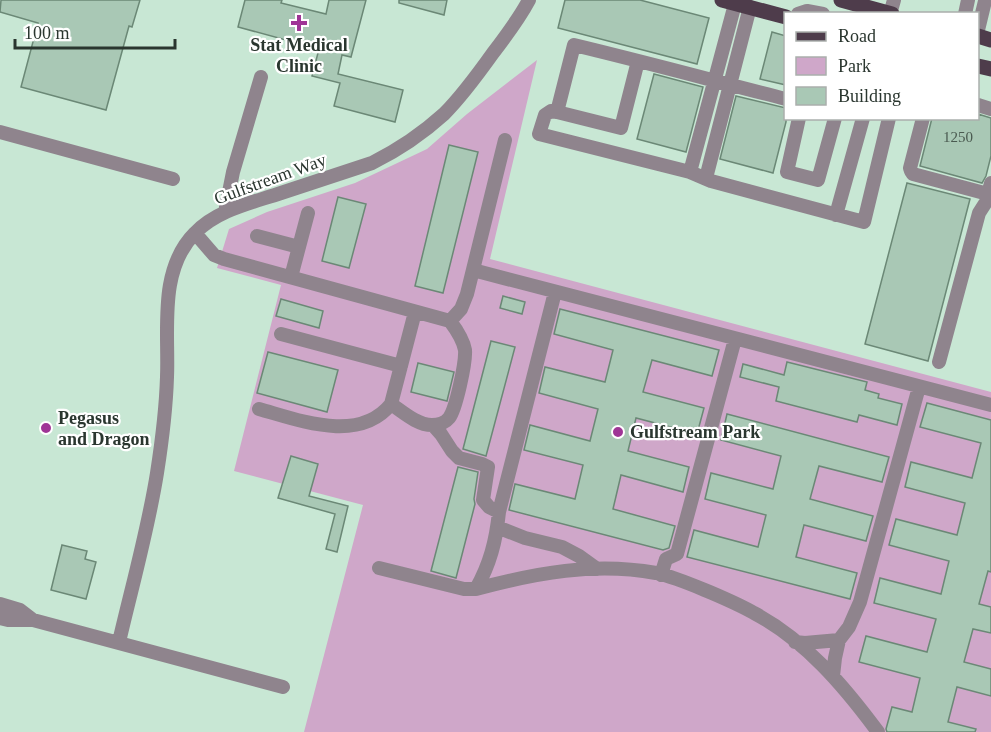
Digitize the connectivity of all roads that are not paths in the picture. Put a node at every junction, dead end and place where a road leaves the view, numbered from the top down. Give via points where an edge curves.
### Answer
1 (529, 0) edge
2 (840, 0) edge
3 (986, 1) edge
4 (736, 4) edge
5 (887, 12) edge
6 (784, 15) edge
7 (979, 26) edge
8 (638, 61) junction
9 (261, 77) dead end
10 (714, 81) junction
11 (730, 85) junction
12 (784, 98) edge
13 (557, 112) junction
14 (799, 120) edge
15 (834, 120) edge
16 (862, 120) edge
17 (889, 120) edge
18 (922, 120) edge
19 (0, 132) edge
20 (505, 140) dead end
21 (690, 172) junction
22 (706, 178) junction
23 (173, 179) dead end
24 (990, 188) edge
25 (225, 212) junction
26 (308, 213) dead end
27 (836, 215) junction
28 (195, 233) junction
29 (257, 236) dead end
30 (299, 248) junction
31 (473, 270) junction
32 (291, 277) junction
33 (555, 292) junction
34 (415, 312) junction
35 (450, 321) junction
36 (281, 334) dead end
37 (735, 339) junction
38 (939, 362) dead end
39 (401, 366) junction
40 (919, 387) junction
41 (391, 404) junction
42 (991, 405) edge
43 (259, 409) dead end
44 (433, 425) junction
45 (499, 512) junction
46 (497, 527) junction
47 (379, 568) dead end
48 (597, 569) junction
49 (661, 575) junction
50 (476, 589) junction
51 (0, 604) edge
52 (0, 618) edge
53 (33, 620) junction
54 (839, 640) junction
55 (118, 642) junction
56 (795, 642) junction
57 (833, 676) junction
58 (283, 687) dead end
59 (878, 732) edge

1 - 25 street, Gulfstream Way via 474,78 426,130 372,163
2 - 5 main road
3 - 7 street
4 - 6 main road
4 - 10 street
4 - 11 street
8 - 10 street
8 - 13 street via 574,45
8 - 13 street via 621,128
9 - 25 street via 232,172
10 - 11 street
10 - 21 street
11 - 12 street
11 - 22 street
13 - 21 street via 545,115 539,134
14 - 15 street via 787,172 818,180
16 - 27 street
17 - 27 street via 864,222
18 - 24 street via 911,171
19 - 23 street
20 - 31 street
21 - 22 street
22 - 27 street
24 - 38 street via 979,213
25 - 28 street, Gulfstream Way
26 - 30 street
28 - 32 street via 214,255
28 - 55 street, Gulfstream Way via 178,257 168,296 167,377 160,452
29 - 30 street
30 - 32 street
31 - 33 street
31 - 35 street via 461,309
32 - 34 street
33 - 37 street
33 - 45 street
34 - 35 street
34 - 39 street
35 - 44 street via 465,349 465,364 453,411 441,424
36 - 39 street
37 - 40 street
37 - 49 street via 677,554 666,559
39 - 41 street
40 - 42 street
40 - 54 street via 860,602
41 - 43 street via 376,418 343,427 324,426
41 - 44 street via 423,424
44 - 45 street via 459,458 488,467 483,500
45 - 46 street
46 - 48 street via 562,547
46 - 50 street via 485,573
47 - 50 street
48 - 49 street
48 - 50 street via 549,572
49 - 56 street via 694,585 755,613
51 - 53 street via 20,610
52 - 53 street
53 - 55 street
54 - 56 street
54 - 57 street
55 - 58 street
56 - 57 street
57 - 59 street

